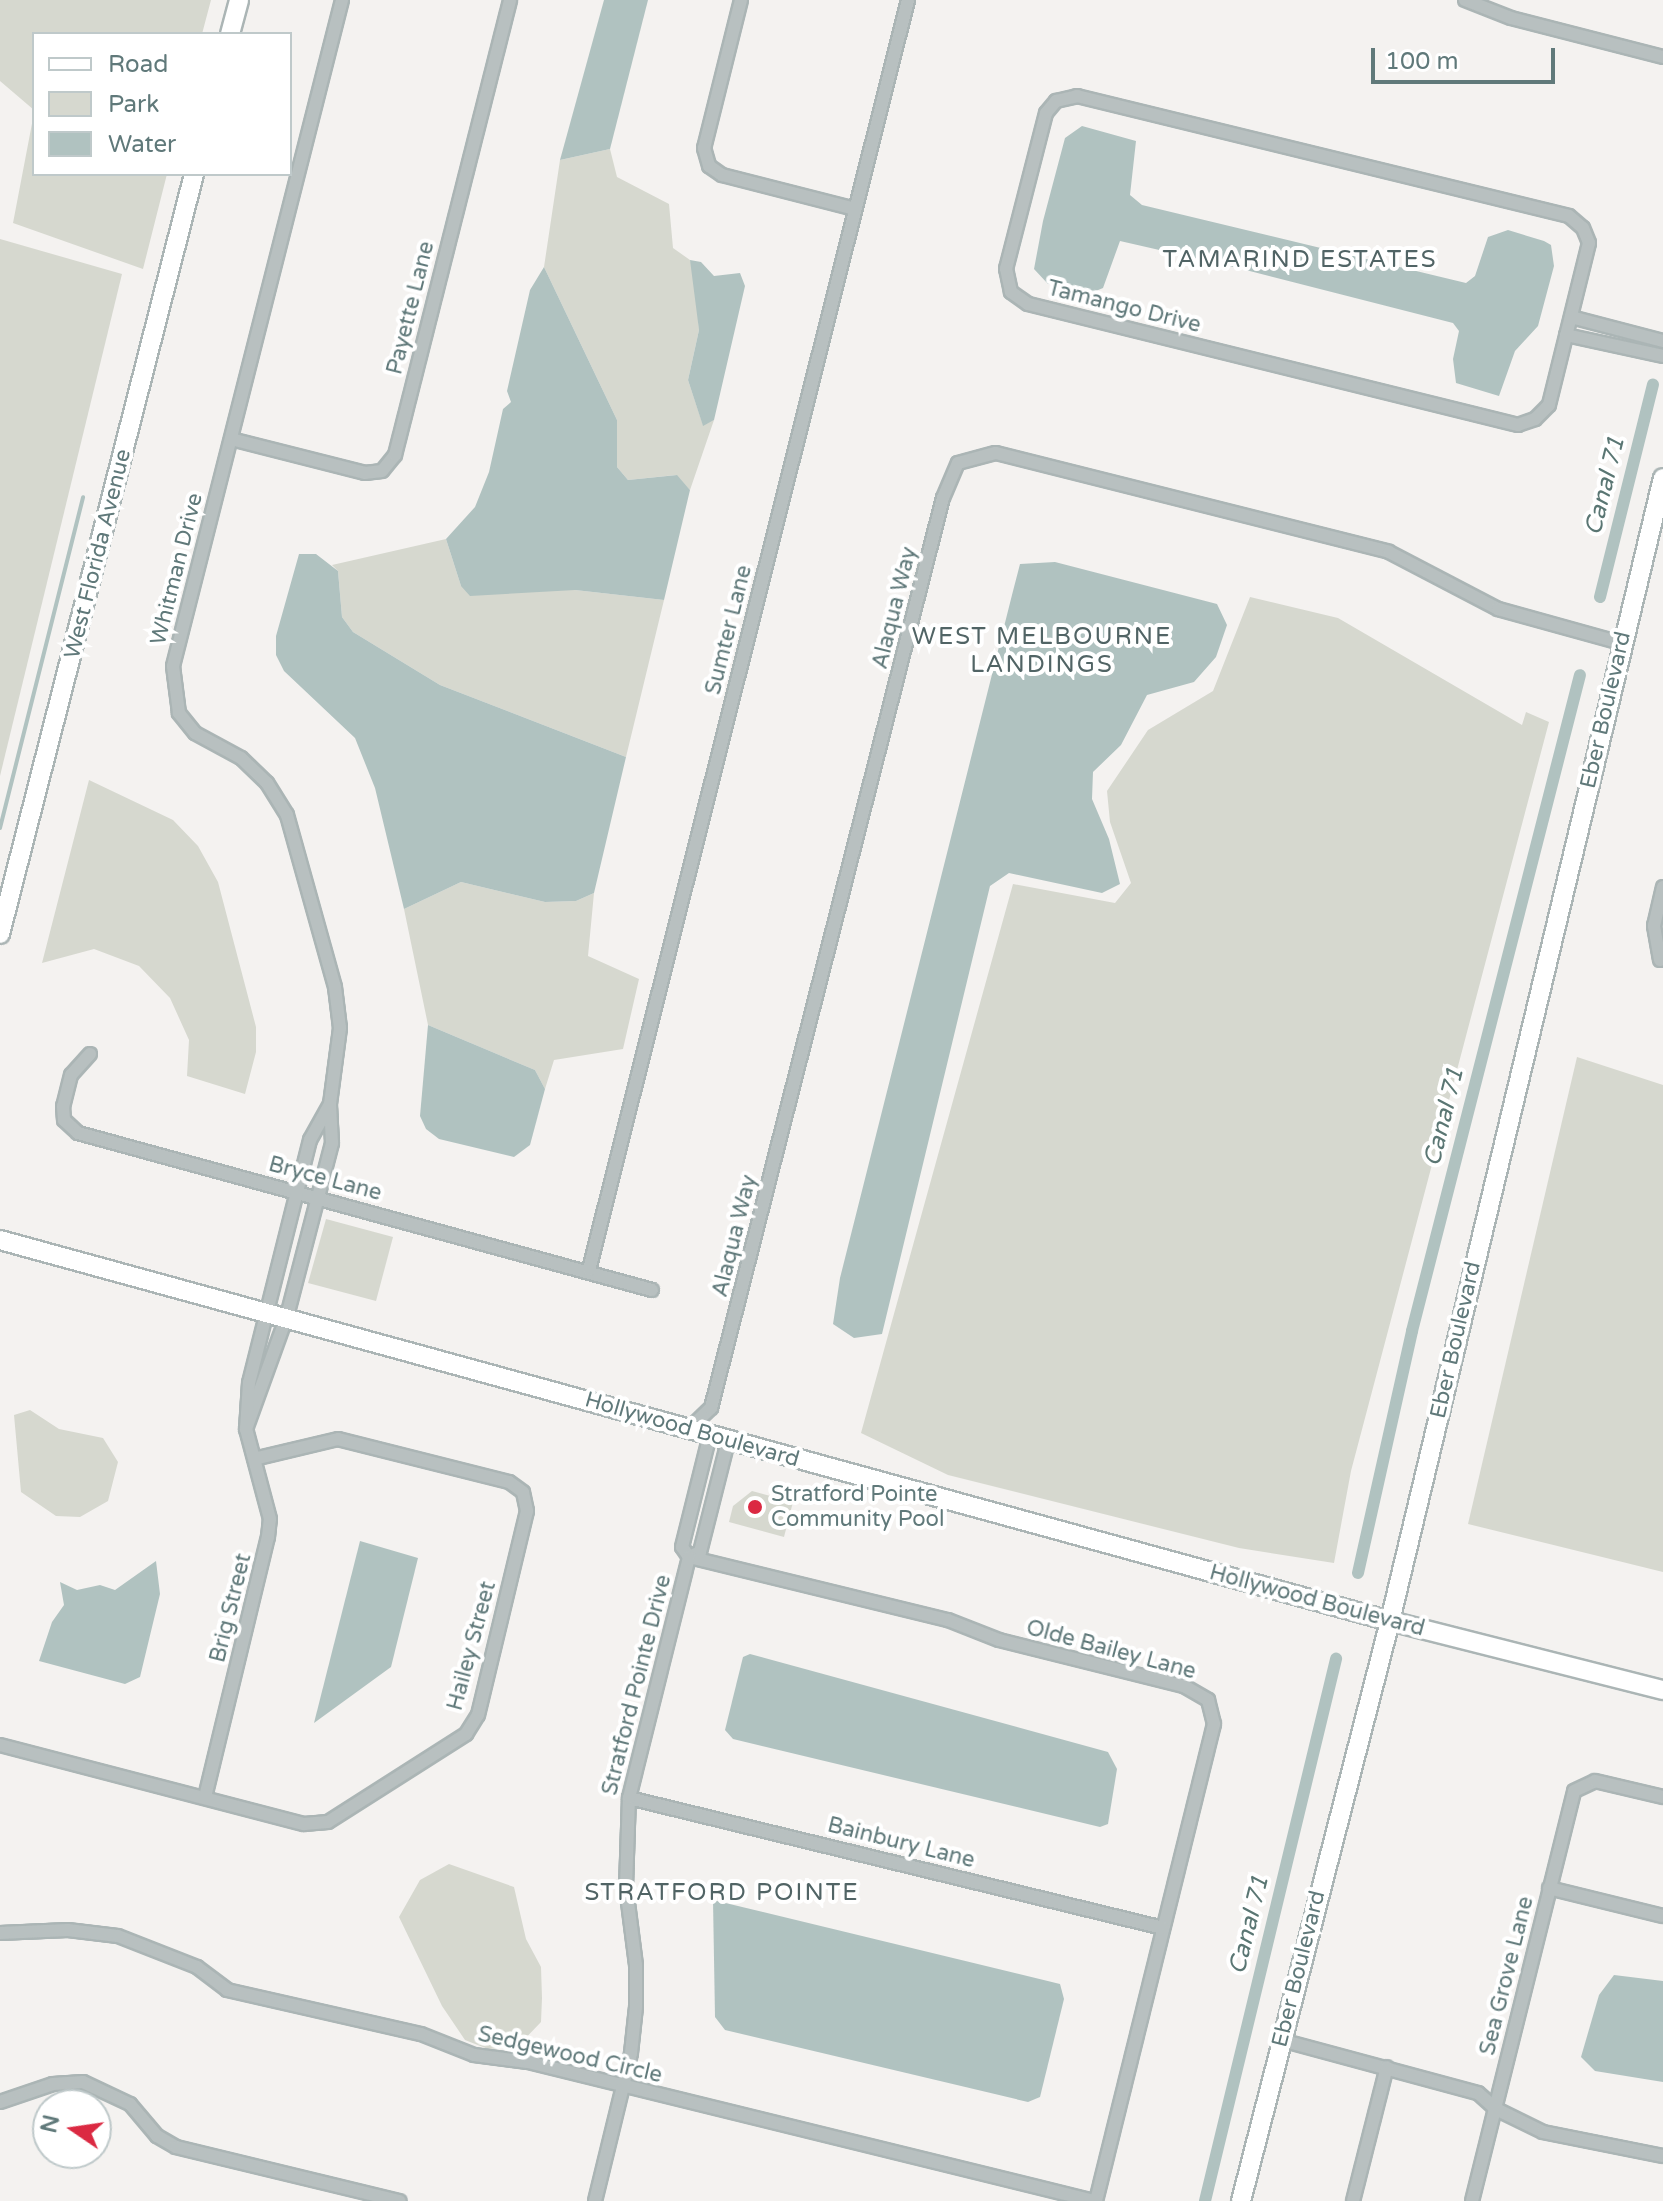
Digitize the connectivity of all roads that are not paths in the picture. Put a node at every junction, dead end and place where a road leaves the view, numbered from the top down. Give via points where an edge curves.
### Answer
1 (239, 0) edge
2 (342, 0) edge
3 (510, 0) edge
4 (741, 0) edge
5 (908, 0) edge
6 (1465, 0) edge
7 (231, 32) edge
8 (1663, 57) edge
9 (193, 176) edge
10 (855, 209) junction
11 (1571, 317) junction
12 (1566, 335) junction
13 (1663, 341) edge
14 (1663, 356) edge
15 (231, 439) junction
16 (1663, 478) edge
17 (1621, 643) junction
18 (1663, 887) edge
19 (0, 934) edge
20 (1660, 960) dead end
21 (90, 1054) dead end
22 (330, 1104) junction
23 (296, 1193) junction
24 (318, 1198) junction
25 (0, 1240) edge
26 (589, 1270) junction
27 (652, 1290) dead end
28 (266, 1311) junction
29 (287, 1316) junction
30 (246, 1429) junction
31 (688, 1430) junction
32 (710, 1435) junction
33 (728, 1441) junction
34 (254, 1459) junction
35 (689, 1557) junction
36 (1390, 1621) junction
37 (1663, 1690) edge
38 (0, 1745) edge
39 (205, 1797) junction
40 (1663, 1797) edge
41 (629, 1798) junction
42 (1549, 1888) junction
43 (1663, 1916) edge
44 (1163, 1928) junction
45 (0, 1933) edge
46 (1281, 2040) junction
47 (1387, 2067) junction
48 (623, 2086) junction
49 (0, 2102) edge
50 (1496, 2109) junction
51 (1663, 2156) edge
52 (400, 2201) edge
53 (595, 2201) edge
54 (1095, 2201) edge
55 (1241, 2201) edge
56 (1353, 2201) edge
57 (1472, 2201) edge

1 - 7 street
2 - 15 street, Whitman Drive
3 - 15 street, Payette Lane via 395,455 382,471 365,473
4 - 10 street via 704,148 709,166 722,175
5 - 10 street, Sumter Lane
6 - 8 street via 1511,18
9 - 19 street, West Florida Avenue
10 - 26 street, Sumter Lane
11 - 12 street, Tamango Drive
11 - 12 street, Tamango Drive via 1589,243 1583,228 1569,216 1077,96 1056,101 1046,113 1006,269 1011,292 1028,304 1518,425 1535,419 1549,405
11 - 13 street
12 - 14 street
15 - 22 street, Whitman Drive via 173,666 173,692 179,713 195,733 241,758 267,783 287,815 335,987 340,1028
16 - 17 street, Eber Boulevard
17 - 31 street, Alaqua Way via 1498,609 1389,552 996,453 958,463 943,498 711,1408
17 - 36 street, Eber Boulevard
18 - 20 street via 1654,926
21 - 23 street, Bryce Lane via 71,1075 63,1106 64,1120 78,1133
22 - 23 street, Whitman Drive via 310,1140
22 - 24 street, Whitman Drive via 332,1143
23 - 24 street, Bryce Lane
23 - 28 street, Whitman Drive
24 - 26 street, Bryce Lane
24 - 29 street, Whitman Drive
25 - 28 street, Hollywood Boulevard
26 - 27 street, Bryce Lane
28 - 29 street, Hollywood Boulevard
28 - 30 street, Brig Street via 249,1383
29 - 30 street
29 - 31 street, Hollywood Boulevard
30 - 34 street, Brig Street
31 - 32 street, Hollywood Boulevard
32 - 33 street, Hollywood Boulevard
32 - 35 street via 682,1547
33 - 35 street via 700,1552
33 - 36 street, Hollywood Boulevard
34 - 39 street, Brig Street via 270,1519 268,1537
34 - 39 street, Hailey Street via 338,1439 509,1482 523,1492 527,1511 478,1715 466,1734 328,1822 304,1824
35 - 41 street, Stratford Pointe Drive
35 - 44 street, Olde Bailey Lane via 948,1620 999,1640 1184,1686 1208,1700 1214,1724
36 - 37 street, Hollywood Boulevard
36 - 46 street, Eber Boulevard
38 - 39 street, Hailey Street
40 - 42 street, Sea Grove Lane via 1602,1782 1586,1782 1574,1791
41 - 44 street, Bainbury Lane
41 - 48 street, Stratford Pointe Drive via 626,1887 636,2007
42 - 43 street
42 - 50 street, Sea Grove Lane
44 - 54 street, Olde Bailey Lane
45 - 48 street, Sedgewood Circle via 68,1930 118,1936 197,1967 227,1990 421,2034 474,2055 528,2062
46 - 47 street
46 - 55 street, Eber Boulevard
47 - 50 street via 1478,2093
47 - 56 street
48 - 53 street, Stratford Pointe Drive
48 - 54 street, Sedgewood Circle
49 - 52 street via 53,2084 83,2082 130,2104 157,2136 176,2147
50 - 51 street via 1543,2132
50 - 57 street, Sea Grove Lane

